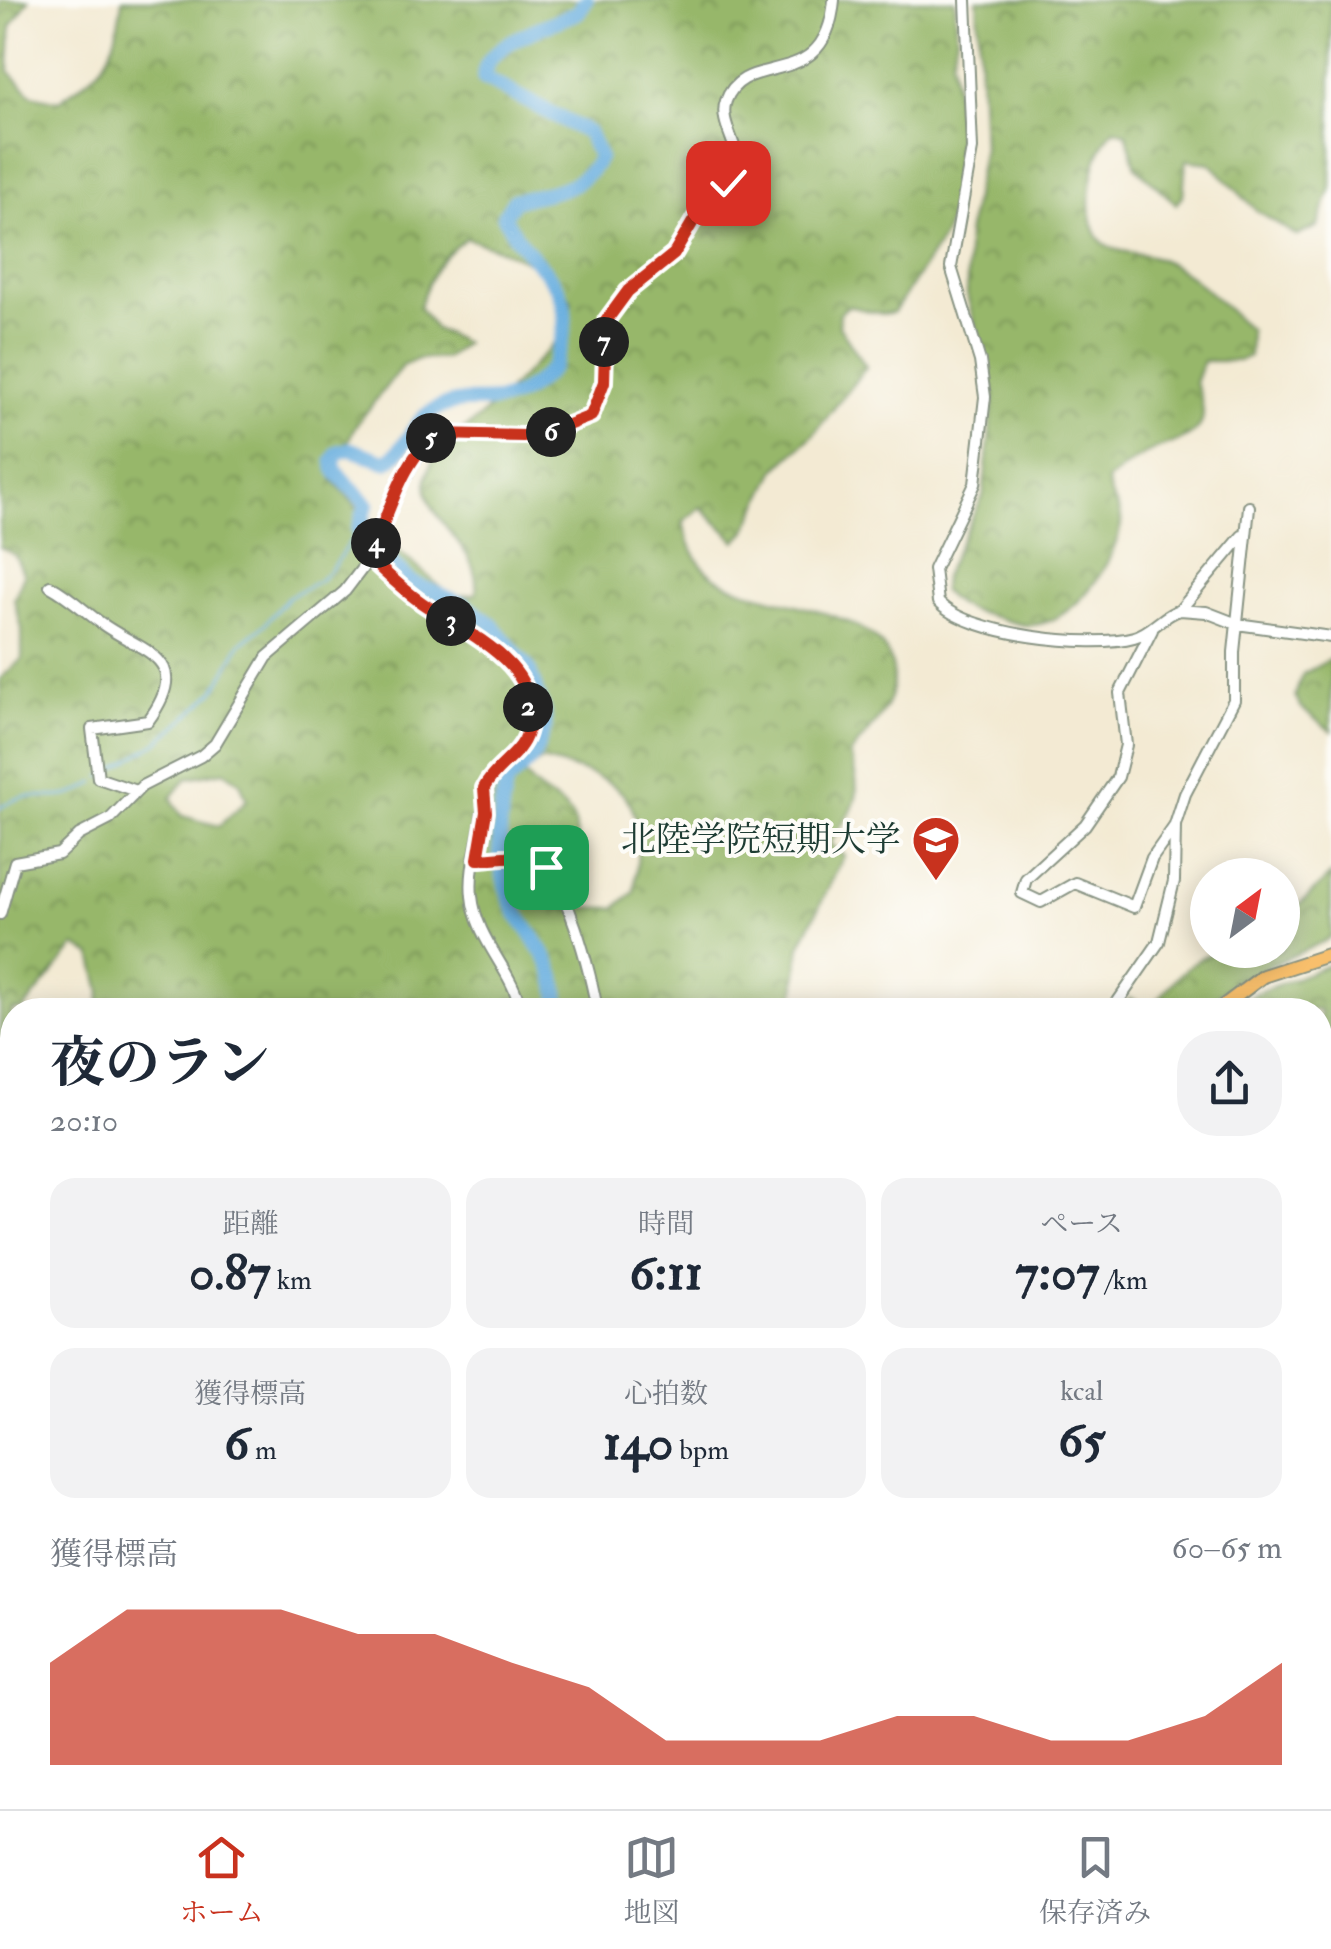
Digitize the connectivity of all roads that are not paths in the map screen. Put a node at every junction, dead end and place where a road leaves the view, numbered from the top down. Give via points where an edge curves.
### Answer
1 (834, 0) edge
2 (966, 0) edge
3 (1248, 507) dead end
4 (1243, 536) junction
5 (369, 558) junction
6 (50, 586) dead end
7 (1180, 610) junction
8 (1237, 624) junction
9 (1152, 630) junction
10 (1331, 637) edge
11 (136, 790) junction
12 (1175, 825) junction
13 (483, 858) junction
14 (0, 914) edge
15 (1331, 954) edge
16 (515, 998) edge
17 (594, 998) edge
18 (1120, 998) edge
19 (1234, 998) edge

1 - 5 street via 812,55 736,82 724,114 738,169 701,208 674,254 628,291 606,321 604,382 591,416 550,432 440,434 428,440 392,498
2 - 9 street via 972,149 952,268 985,398 975,484 934,569 935,596 952,613 1026,636 1108,640
3 - 4 street
4 - 7 street
4 - 8 street
5 - 11 street via 345,592 267,656 215,744
5 - 13 street via 422,604 491,645 526,694 527,735 484,788
6 - 11 street via 164,664 165,686 148,720 92,729 98,778
7 - 8 street
7 - 9 street
8 - 10 street
8 - 12 street via 1234,700
9 - 12 street via 1120,693 1126,744 1118,777 1084,824 1026,879 1022,893 1041,902 1075,882 1134,907 1152,858
11 - 14 street via 59,854 16,862
12 - 18 street via 1174,881 1159,942
13 - 16 street via 472,887 475,914
13 - 17 street via 537,859 558,887
15 - 19 main road via 1263,976

